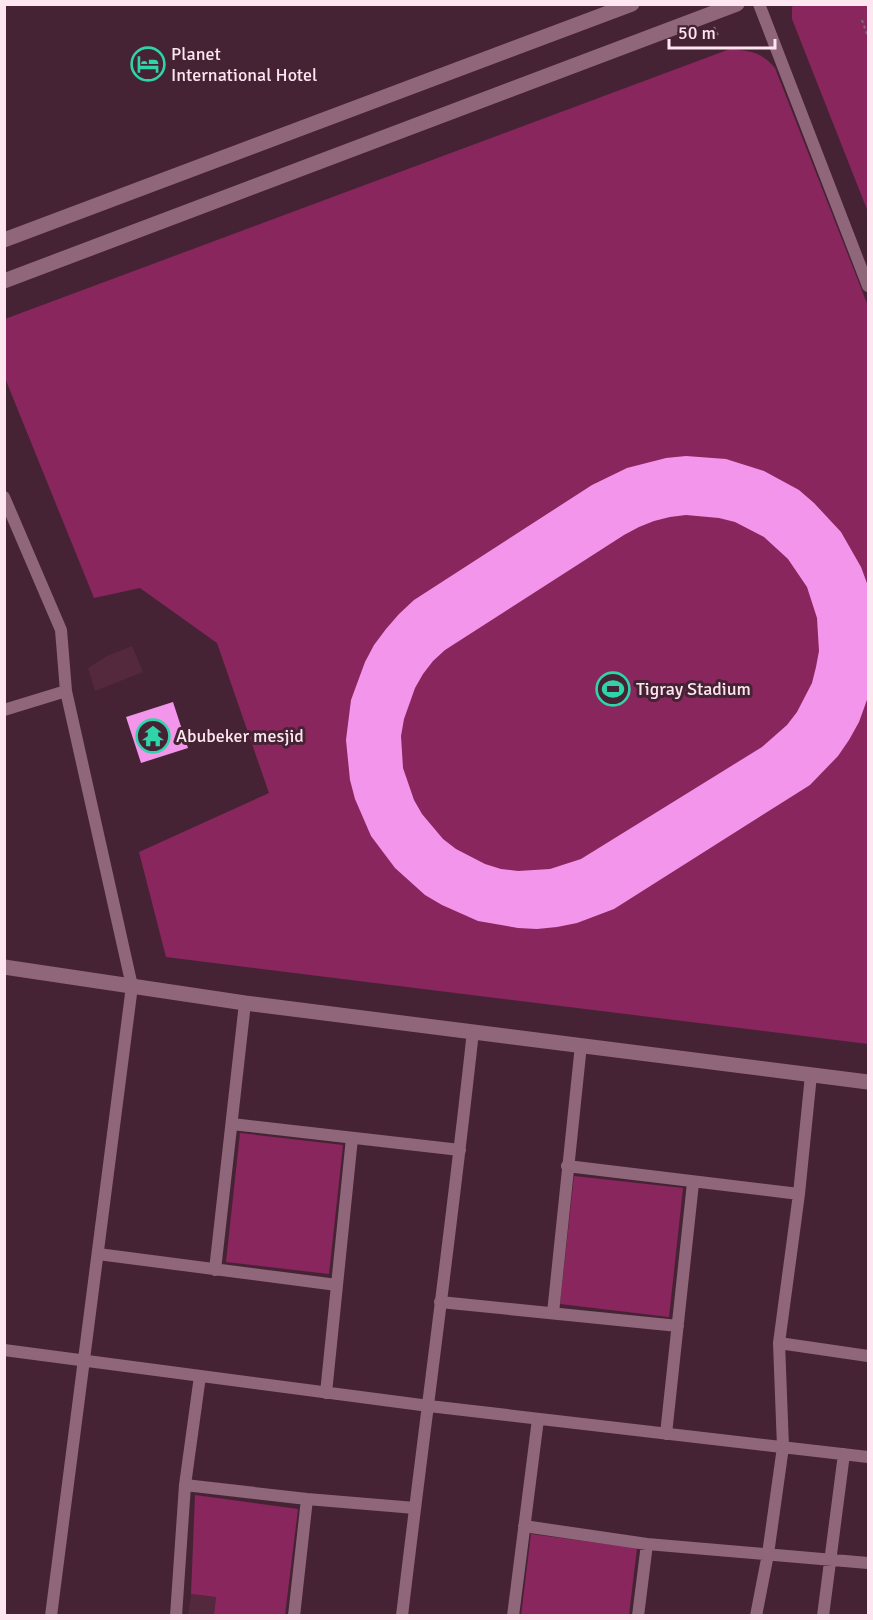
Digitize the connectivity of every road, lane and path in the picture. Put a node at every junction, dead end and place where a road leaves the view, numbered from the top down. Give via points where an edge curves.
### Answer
1 (632, 4) edge
2 (737, 4) edge
3 (759, 4) edge
4 (862, 20) dead end
5 (868, 37) edge
6 (4, 240) edge
7 (4, 280) edge
8 (868, 286) edge
9 (4, 496) edge
10 (66, 691) junction
11 (4, 710) edge
12 (4, 967) edge
13 (132, 986) junction
14 (245, 1003) junction
15 (473, 1031) junction
16 (580, 1045) junction
17 (811, 1075) junction
18 (868, 1082) edge
19 (232, 1124) junction
20 (352, 1138) junction
21 (460, 1150) junction
22 (567, 1166) junction
23 (693, 1183) junction
24 (798, 1194) junction
25 (98, 1254) junction
26 (215, 1270) junction
27 (337, 1284) junction
28 (440, 1302) junction
29 (552, 1313) junction
30 (678, 1326) junction
31 (779, 1343) junction
32 (4, 1350) edge
33 (868, 1356) edge
34 (84, 1360) junction
35 (200, 1376) junction
36 (326, 1393) junction
37 (429, 1406) junction
38 (538, 1419) junction
39 (666, 1434) junction
40 (783, 1447) junction
41 (844, 1454) junction
42 (868, 1457) edge
43 (185, 1485) junction
44 (307, 1499) junction
45 (415, 1508) junction
46 (524, 1526) junction
47 (648, 1544) junction
48 (768, 1554) junction
49 (830, 1559) junction
50 (868, 1563) edge
51 (51, 1616) edge
52 (176, 1616) edge
53 (294, 1616) edge
54 (402, 1616) edge
55 (513, 1616) edge
56 (638, 1616) edge
57 (756, 1616) edge
58 (823, 1616) edge

1 - 6 street
2 - 7 street
3 - 8 street
4 - 5 path
9 - 10 street via 61,630
10 - 11 street
10 - 13 street
12 - 13 street
13 - 14 street
13 - 25 street
14 - 15 street
14 - 19 street
15 - 16 street
15 - 21 street
16 - 17 street
16 - 22 street
17 - 18 street
17 - 24 street
19 - 20 street
19 - 26 street
20 - 21 street
20 - 27 street
21 - 28 street
22 - 23 street
22 - 29 street
23 - 24 street
23 - 30 street
24 - 31 street
25 - 26 street
25 - 34 street
26 - 27 street
27 - 36 street
28 - 29 street
28 - 37 street
29 - 30 street
30 - 39 street
31 - 33 street
31 - 40 street
32 - 34 street
34 - 35 street
34 - 51 street
35 - 36 street
35 - 43 street
36 - 37 street
37 - 38 street
37 - 45 street
38 - 39 street
38 - 46 street
39 - 40 street
40 - 41 street
40 - 48 street
41 - 42 street
41 - 49 street
43 - 44 street
43 - 52 street
44 - 45 street
44 - 53 street
45 - 54 street
46 - 47 street
46 - 55 street
47 - 48 street
47 - 56 street
48 - 49 street
48 - 57 street
49 - 50 street
49 - 58 street

